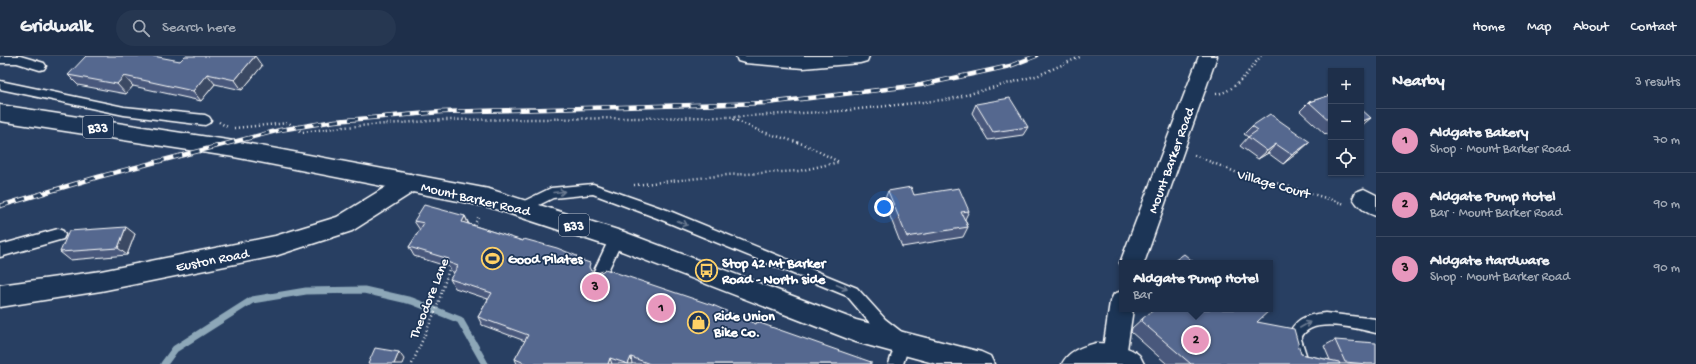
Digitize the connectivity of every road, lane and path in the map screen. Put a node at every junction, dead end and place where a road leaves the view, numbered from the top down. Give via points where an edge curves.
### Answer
1 (745, 56) edge
2 (860, 56) edge
3 (1082, 56) edge
4 (1208, 56) edge
5 (1261, 56) edge
6 (0, 58) edge
7 (40, 66) dead end
8 (0, 85) edge
9 (1195, 91) junction
10 (0, 113) edge
11 (729, 117) junction
12 (205, 120) joint
13 (1175, 148) junction
14 (410, 183) junction
15 (632, 186) dead end
16 (489, 198) junction
17 (1362, 203) edge
18 (524, 208) junction
19 (470, 232) edge
20 (58, 235) dead end
21 (616, 239) junction
22 (0, 251) edge
23 (1133, 260) edge
24 (450, 266) edge
25 (599, 275) edge
26 (0, 296) edge
27 (1122, 312) edge
28 (1376, 326) edge
29 (899, 353) edge
30 (1123, 360) edge
31 (412, 364) edge
32 (981, 364) edge
33 (1075, 364) edge
34 (1302, 364) edge

1 - 2 main road via 802,61
3 - 11 path via 1039,75 952,99 841,111
4 - 9 main road, Mount Barker Road
5 - 9 path via 1235,86 1221,95
6 - 7 lane via 17,59
8 - 12 lane via 124,111
9 - 13 main road, Mount Barker Road
10 - 14 main road, Mount Barker Road / B33 via 234,149
11 - 12 path via 444,120 302,132 289,123 230,128 219,122
11 - 15 path via 760,131 806,145 838,162 799,171 726,175
13 - 17 path, Village Court via 1240,174
13 - 23 main road, Mount Barker Road
14 - 16 main road, Mount Barker Road / B33
14 - 26 main road, Euston Road via 344,224 275,246 101,281
16 - 18 main road, Mount Barker Road / B33
16 - 19 path
18 - 21 main road, Mount Barker Road / B33
18 -> 29 lane via 551,193 594,189 662,214 852,292 880,324
20 - 22 lane
21 - 25 lane
21 - 29 main road, Mount Barker Road / B33 via 856,330
24 - 31 path, Theodore Lane
27 - 30 main road
34 -> 28 lane via 1294,339 1298,328 1308,322 1321,318
29 - 32 main road, Mount Barker Road / B33
30 - 33 main road via 1099,354 1086,357

